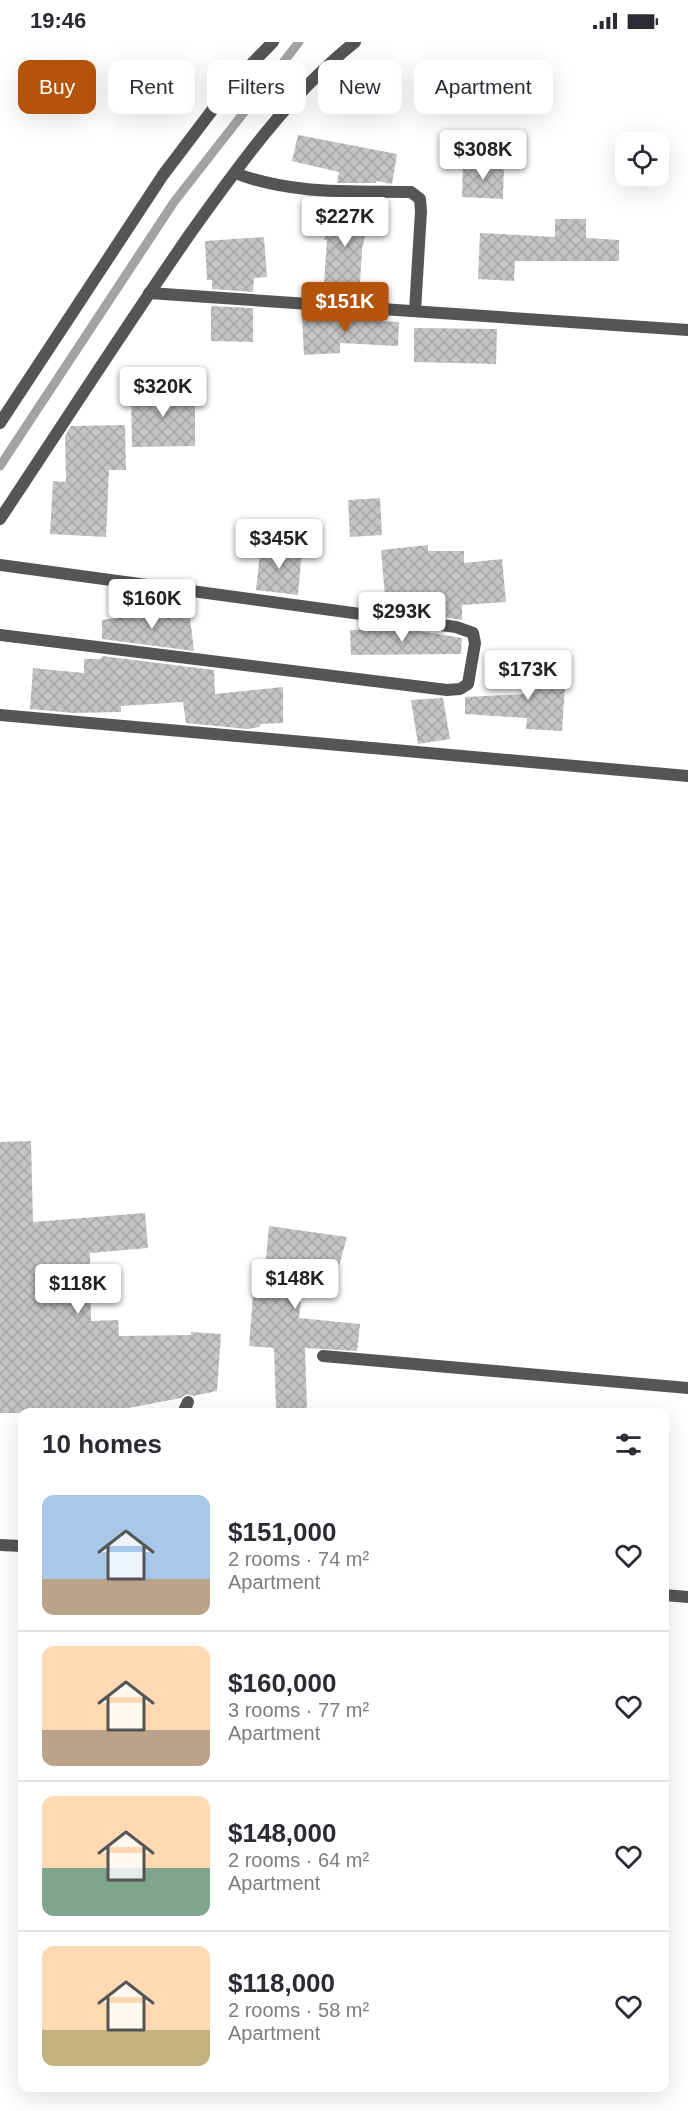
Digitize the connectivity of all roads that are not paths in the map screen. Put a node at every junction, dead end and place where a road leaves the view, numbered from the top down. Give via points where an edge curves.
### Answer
1 (273, 42) edge
2 (355, 42) edge
3 (235, 173) junction
4 (149, 292) junction
5 (415, 311) junction
6 (688, 330) edge
7 (0, 423) edge
8 (0, 519) edge
9 (0, 565) edge
10 (0, 635) edge
11 (0, 715) edge
12 (688, 776) edge
13 (323, 1356) dead end
14 (688, 1388) edge
15 (0, 1545) edge
16 (18, 1546) edge
17 (669, 1595) edge
18 (688, 1597) edge

1 - 7 street via 232,84 163,175
2 - 3 street via 294,100
3 - 4 street
3 - 5 street via 260,182 314,191 411,192 420,199 421,211
4 - 5 street
4 - 8 street
5 - 6 street
9 - 10 street via 456,627 472,633 475,643 468,684 447,690
11 - 12 street
13 - 14 street
15 - 16 street
17 - 18 street

